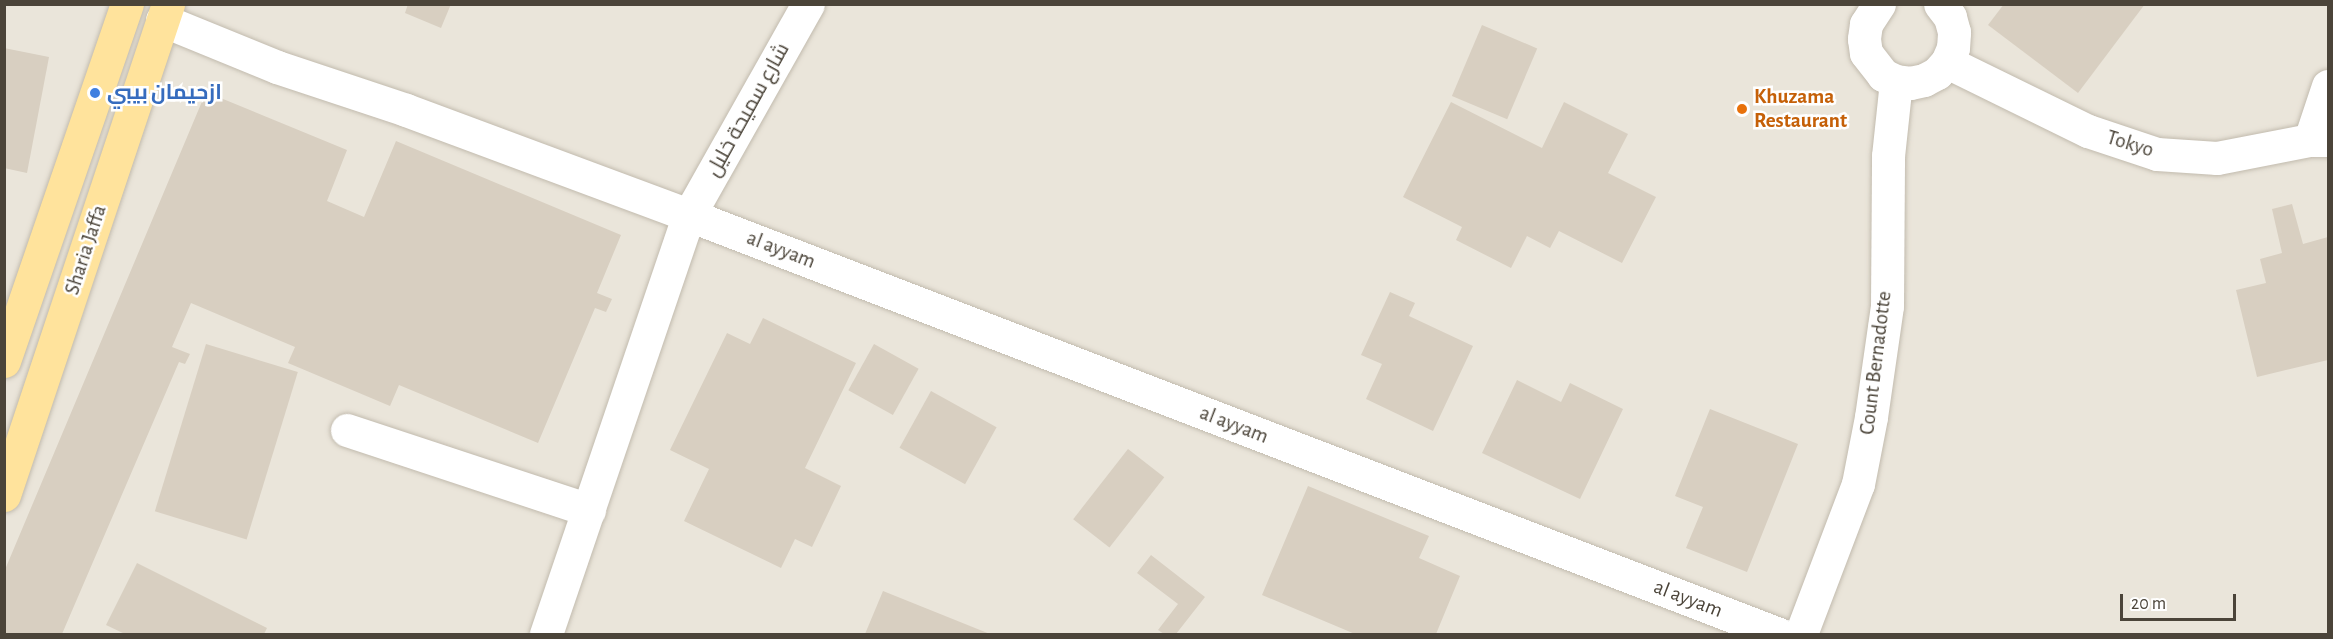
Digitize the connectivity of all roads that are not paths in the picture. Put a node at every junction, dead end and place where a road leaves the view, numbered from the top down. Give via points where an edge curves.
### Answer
1 (127, 4) edge
2 (808, 4) edge
3 (1940, 4) edge
4 (1872, 7) edge
5 (165, 12) edge
6 (1947, 62) junction
7 (1896, 81) junction
8 (2328, 86) edge
9 (2319, 140) edge
10 (689, 215) junction
11 (4, 362) edge
12 (347, 430) dead end
13 (4, 495) edge
14 (589, 510) junction
15 (546, 634) edge
16 (1779, 634) edge
17 (1801, 634) edge

1 - 11 main road, Sharia Jaffa
2 - 10 street, شارع سميحة خليل
3 - 6 street via 1950,17 1954,32
4 - 7 street via 1864,39 1866,53 1883,75
5 - 10 street, al ayyam via 277,67 417,114
5 - 13 main road, Sharia Jaffa
6 - 7 street via 1924,80
6 - 9 street, Tokyo via 2088,131 2157,154 2217,158
7 - 17 street, Count Bernadotte via 1888,156 1887,306 1871,417 1858,484
8 - 9 street
10 - 14 street, شارع سميحة خليل
10 - 16 street, al ayyam
12 - 14 street
14 - 15 street, شارع سميحة خليل

